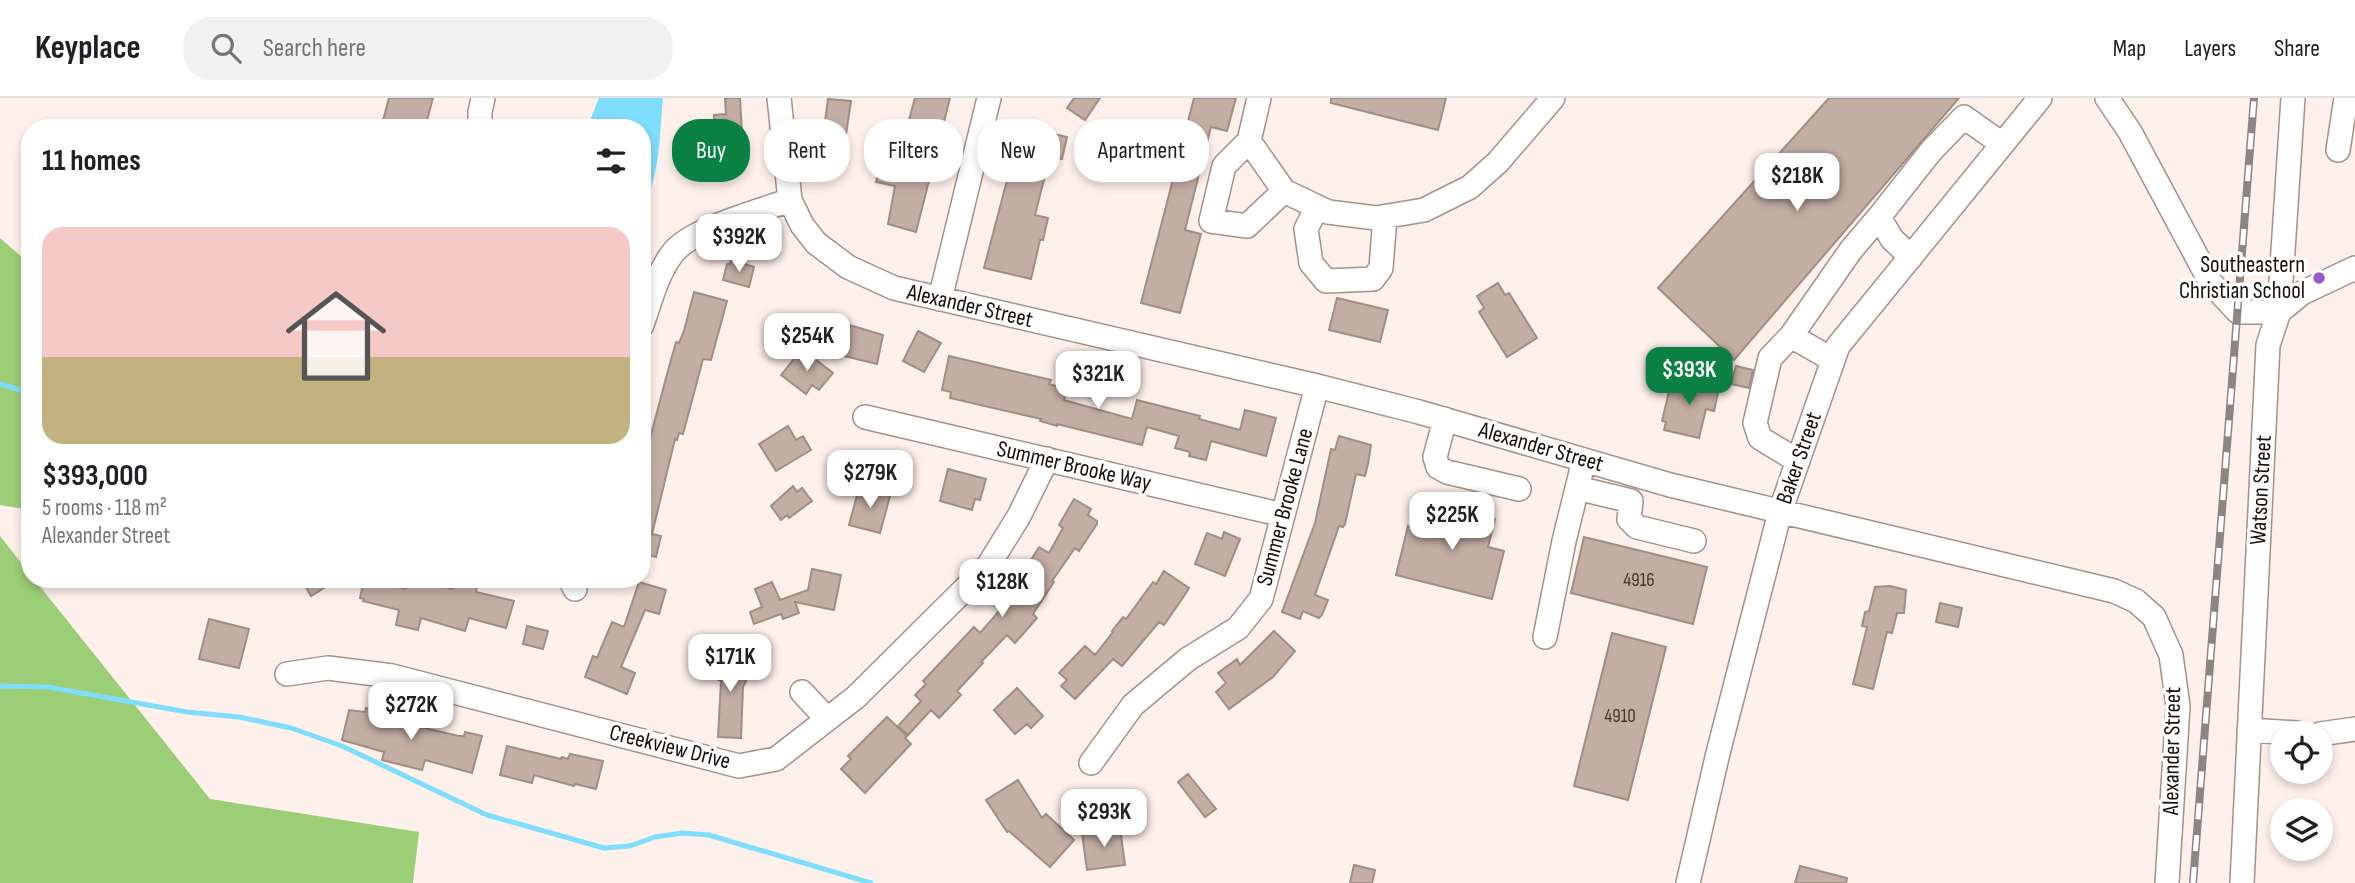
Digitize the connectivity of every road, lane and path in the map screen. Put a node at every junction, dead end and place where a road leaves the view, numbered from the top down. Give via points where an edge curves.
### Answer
1 (483, 98) edge
2 (779, 98) edge
3 (989, 98) edge
4 (1259, 98) edge
5 (1553, 98) edge
6 (2040, 98) edge
7 (2107, 98) edge
8 (2293, 98) edge
9 (2346, 98) edge
10 (480, 119) edge
11 (1249, 141) junction
12 (2002, 144) junction
13 (2338, 150) dead end
14 (1284, 191) junction
15 (790, 200) junction
16 (1317, 207) junction
17 (1385, 217) junction
18 (1879, 217) junction
19 (1910, 257) junction
20 (2355, 268) edge
21 (651, 299) edge
22 (940, 299) junction
23 (2279, 312) junction
24 (1791, 336) junction
25 (1833, 360) junction
26 (1317, 386) junction
27 (865, 417) dead end
28 (1445, 419) junction
29 (1047, 460) junction
30 (1584, 460) junction
31 (1798, 461) junction
32 (1638, 475) junction
33 (1577, 488) junction
34 (1519, 489) dead end
35 (1631, 501) junction
36 (1780, 512) junction
37 (1283, 515) junction
38 (1693, 541) dead end
39 (1545, 637) dead end
40 (287, 674) dead end
41 (802, 692) dead end
42 (827, 719) junction
43 (2355, 729) edge
44 (2249, 730) junction
45 (2270, 731) edge
46 (2333, 732) edge
47 (1091, 763) dead end
48 (1688, 883) edge
49 (2167, 883) edge
50 (2242, 883) edge

1 - 10 street
2 - 15 street, Alexander Street
3 - 22 street
4 - 11 street
5 - 17 street via 1470,187 1424,210
6 - 12 street, Baker Street
7 - 23 street via 2211,283 2238,312
8 - 23 street, Watson Street
9 - 13 street
11 - 14 street
11 - 14 street via 1224,166 1211,221 1247,226
12 - 18 street via 1964,117
12 - 19 street, Baker Street
14 - 16 street
15 - 21 street via 696,235 672,253
15 - 22 street, Alexander Street via 817,243 848,267 894,288
16 - 17 street
16 - 17 street via 1306,229 1311,263 1326,281 1373,279 1381,268
18 - 19 street
18 - 24 street
19 - 25 street, Baker Street via 1838,346
20 - 23 street via 2302,293
22 - 26 street, Alexander Street
23 - 44 street, Watson Street via 2268,345
24 - 25 street
24 - 31 street via 1770,358 1755,423 1760,438
25 - 31 street, Baker Street
26 - 28 street, Alexander Street
26 - 37 street, Summer Brooke Lane
27 - 29 street, Summer Brooke Way
28 - 30 street, Alexander Street
28 - 34 street via 1435,457 1438,467
29 - 37 street, Summer Brooke Way
29 - 42 street, Creekview Drive via 1020,516 988,566 856,697
30 - 32 street, Alexander Street
30 - 33 street
31 - 36 street, Baker Street
32 - 35 street
32 - 36 street, Alexander Street
33 - 35 street
33 - 39 street
35 - 38 street via 1629,519 1637,527
36 - 48 street, Baker Street
36 - 49 street, Alexander Street via 2114,592 2136,601 2154,617 2171,655 2178,706
37 - 47 street, Summer Brooke Lane via 1261,599 1237,628 1188,659 1133,705
40 - 42 street, Creekview Drive via 328,668 392,676 739,766 776,759
41 - 42 street
43 - 46 street
44 - 45 street
44 - 50 street, Watson Street

